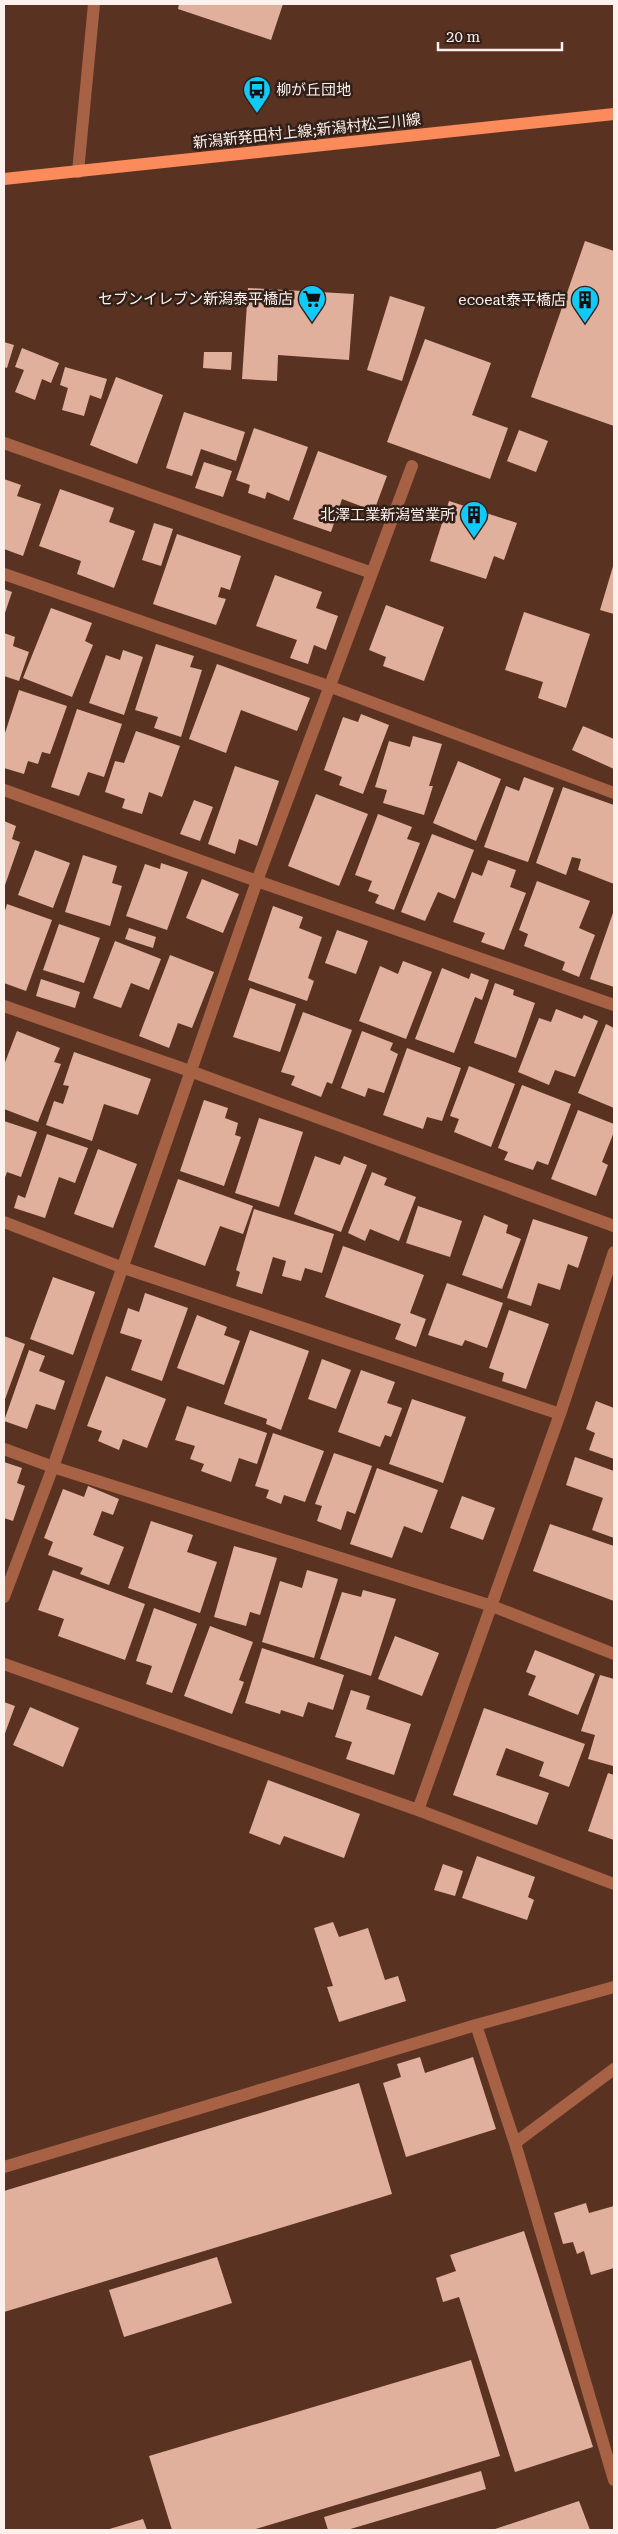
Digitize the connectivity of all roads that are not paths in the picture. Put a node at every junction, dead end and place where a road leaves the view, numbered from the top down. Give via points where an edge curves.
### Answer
1 (94, 4) edge
2 (614, 114) edge
3 (78, 172) junction
4 (4, 179) edge
5 (4, 443) edge
6 (412, 466) dead end
7 (372, 573) junction
8 (4, 574) edge
9 (331, 687) junction
10 (4, 790) edge
11 (614, 792) edge
12 (257, 881) junction
13 (614, 1005) edge
14 (4, 1006) edge
15 (190, 1071) junction
16 (4, 1222) edge
17 (614, 1226) edge
18 (614, 1252) edge
19 (121, 1267) junction
20 (560, 1414) junction
21 (4, 1449) edge
22 (52, 1467) junction
23 (4, 1597) edge
24 (492, 1606) junction
25 (614, 1654) edge
26 (4, 1664) edge
27 (418, 1810) junction
28 (614, 1884) edge
29 (614, 1987) edge
30 (476, 2025) junction
31 (614, 2069) edge
32 (515, 2143) junction
33 (4, 2167) edge
34 (614, 2480) edge

1 - 3 street
2 - 3 main road, 新潟新発田村上線;新潟村松三川線
3 - 4 main road, 新潟新発田村上線;新潟村松三川線
5 - 7 street
6 - 7 street
7 - 9 street
8 - 9 street
9 - 11 street
9 - 12 street
10 - 12 street
12 - 13 street
12 - 15 street
14 - 15 street
15 - 17 street
15 - 19 street
16 - 19 street
18 - 20 street
19 - 20 street
19 - 22 street
20 - 24 street
21 - 22 street
22 - 23 street
22 - 24 street
24 - 25 street
24 - 27 street
26 - 27 street
27 - 28 street
29 - 30 street
30 - 32 street
30 - 33 street
31 - 32 street
32 - 34 street

